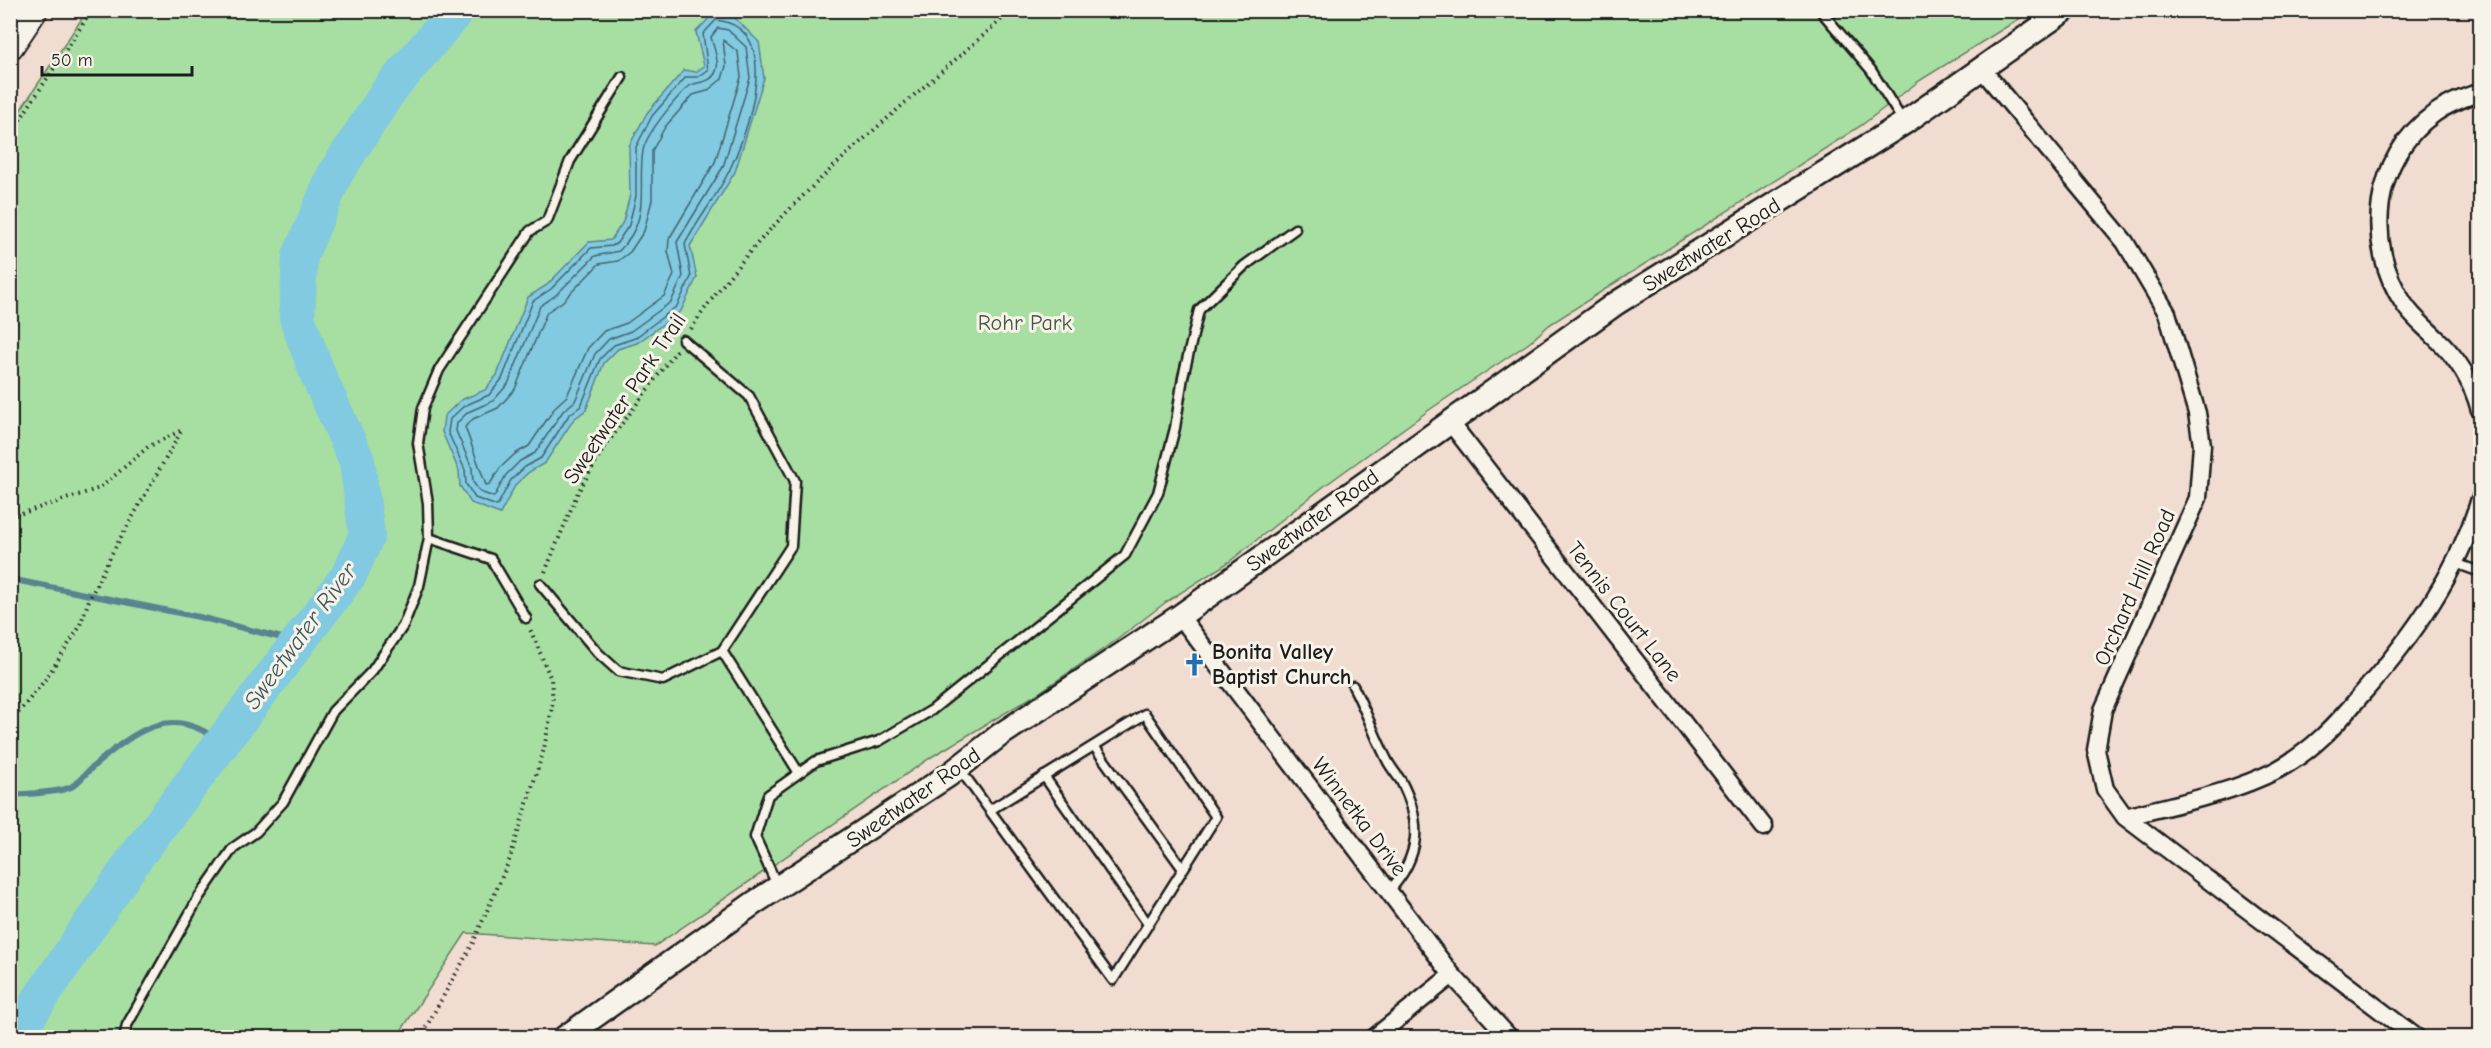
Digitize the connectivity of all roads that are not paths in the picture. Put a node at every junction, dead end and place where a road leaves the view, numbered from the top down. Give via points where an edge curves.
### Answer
1 (34, 10) edge
2 (1820, 10) edge
3 (2065, 10) edge
4 (10, 46) edge
5 (1981, 68) junction
6 (622, 77) dead end
7 (2481, 92) edge
8 (1904, 123) junction
9 (1295, 229) dead end
10 (683, 340) road end
11 (2481, 410) edge
12 (1450, 422) junction
13 (2481, 499) edge
14 (429, 538) junction
15 (2455, 562) junction
16 (2481, 572) edge
17 (540, 584) road end
18 (1180, 616) junction
19 (526, 618) road end
20 (722, 651) junction
21 (1353, 686) dead end
22 (1094, 746) junction
23 (959, 767) junction
24 (799, 773) junction
25 (1044, 776) junction
26 (990, 810) junction
27 (2125, 817) junction
28 (1764, 827) dead end
29 (1184, 869) junction
30 (778, 888) junction
31 (1389, 891) junction
32 (1148, 924) junction
33 (1452, 975) junction
34 (124, 1038) edge
35 (564, 1038) edge
36 (1374, 1038) edge
37 (1510, 1038) edge
38 (2417, 1038) edge

1 - 4 main road
2 - 8 lane via 1871,70
3 - 5 main road, Sweetwater Road
5 - 8 main road, Sweetwater Road
5 - 27 street, Orchard Hill Road via 2125,242 2167,313 2197,413 2202,445 2198,498 2103,710 2096,750 2105,789
6 - 14 lane via 570,162 547,222 530,231 439,370 423,408 418,443 428,503
7 - 11 street via 2433,114 2405,142 2386,177 2378,215 2381,254 2395,290 2418,322 2459,364
8 - 12 main road, Sweetwater Road via 1615,304
9 - 24 lane via 1244,266 1199,310 1158,493 1125,555 932,710 879,741 816,761
10 - 20 lane via 749,396 795,481 791,546
12 - 18 main road, Sweetwater Road
12 - 28 street, Tennis Court Lane
13 - 15 street
14 - 19 lane via 491,559
14 - 34 lane via 419,586 403,626 372,670 333,711 283,802 256,832 233,848 199,897 127,1025
15 - 16 lane
15 - 27 street via 2402,649 2347,714 2314,745 2257,779
17 - 20 lane via 618,671 663,680
18 - 23 main road, Sweetwater Road via 1000,735
18 - 31 street, Winnetka Drive
20 - 24 lane
21 - 31 lane via 1401,782 1417,830 1406,873
22 - 25 lane
22 - 29 lane
22 - 29 lane via 1145,714 1216,817
23 - 26 lane
23 - 30 main road, Sweetwater Road
24 - 30 lane via 768,795 755,837
25 - 26 lane
25 - 32 lane
26 - 32 lane via 1113,980
27 - 38 street, Orchard Hill Road
29 - 32 lane
30 - 35 main road, Sweetwater Road
31 - 33 street, Winnetka Drive
33 - 36 street
33 - 37 street, Winnetka Drive

